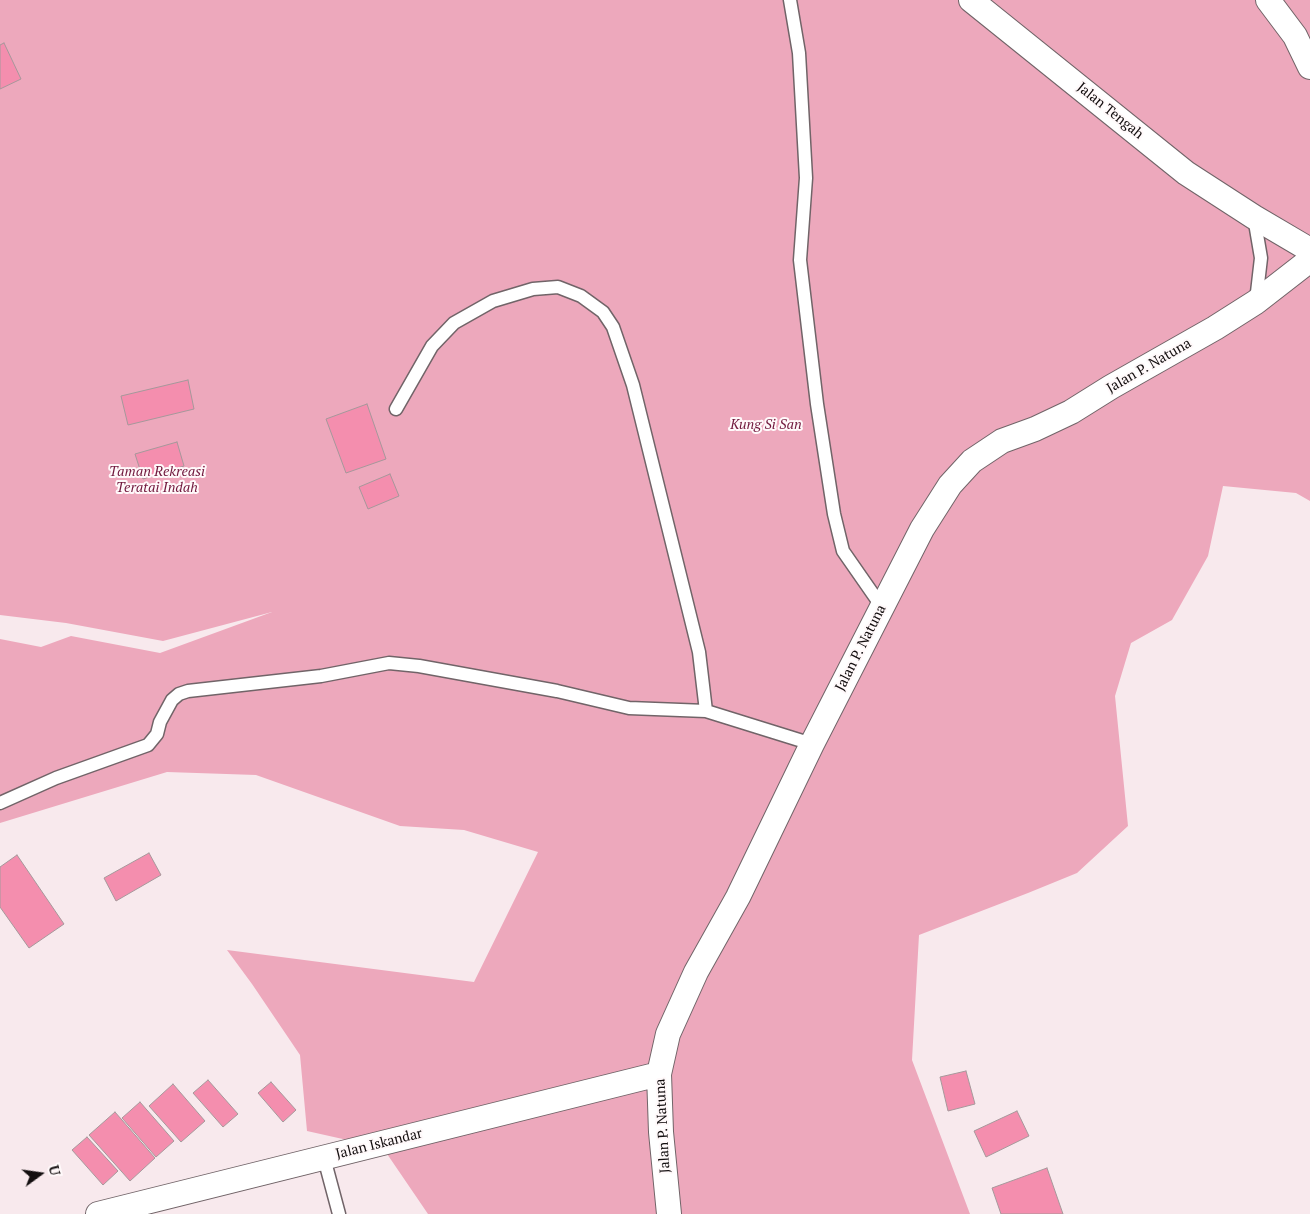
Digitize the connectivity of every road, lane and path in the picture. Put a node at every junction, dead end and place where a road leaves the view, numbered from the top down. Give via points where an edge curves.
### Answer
1 (790, 0) edge
2 (971, 0) edge
3 (1268, 0) edge
4 (1310, 67) edge
5 (1254, 217) junction
6 (1310, 250) edge
7 (1310, 260) edge
8 (1256, 302) junction
9 (396, 409) dead end
10 (882, 607) junction
11 (706, 712) junction
12 (812, 744) junction
13 (0, 803) edge
14 (659, 1074) junction
15 (324, 1158) junction
16 (98, 1214) edge
17 (339, 1214) edge
18 (670, 1214) edge

1 - 10 lane via 799,53 806,178 800,260 834,514 842,551
2 - 5 street, Jalan Tengah via 1186,173
3 - 4 street via 1295,36
5 - 6 street, Jalan Tengah
5 - 8 lane via 1261,258
7 - 8 street, Jalan P. Natuna
8 - 10 street, Jalan P. Natuna via 1071,412 1002,441 972,461 950,485 922,529
9 - 11 lane via 432,346 454,323 493,301 533,289 558,287 581,296 603,312 613,327 633,385 699,652
10 - 12 street, Jalan P. Natuna
11 - 12 lane
11 - 13 lane via 629,708 548,690 389,663 321,676 179,694 172,700 157,734 148,745 56,778
12 - 14 street, Jalan P. Natuna via 738,897 696,972 668,1034
14 - 15 street, Jalan Iskandar
14 - 18 street, Jalan P. Natuna via 661,1132
15 - 16 street, Jalan Iskandar
15 - 17 lane

